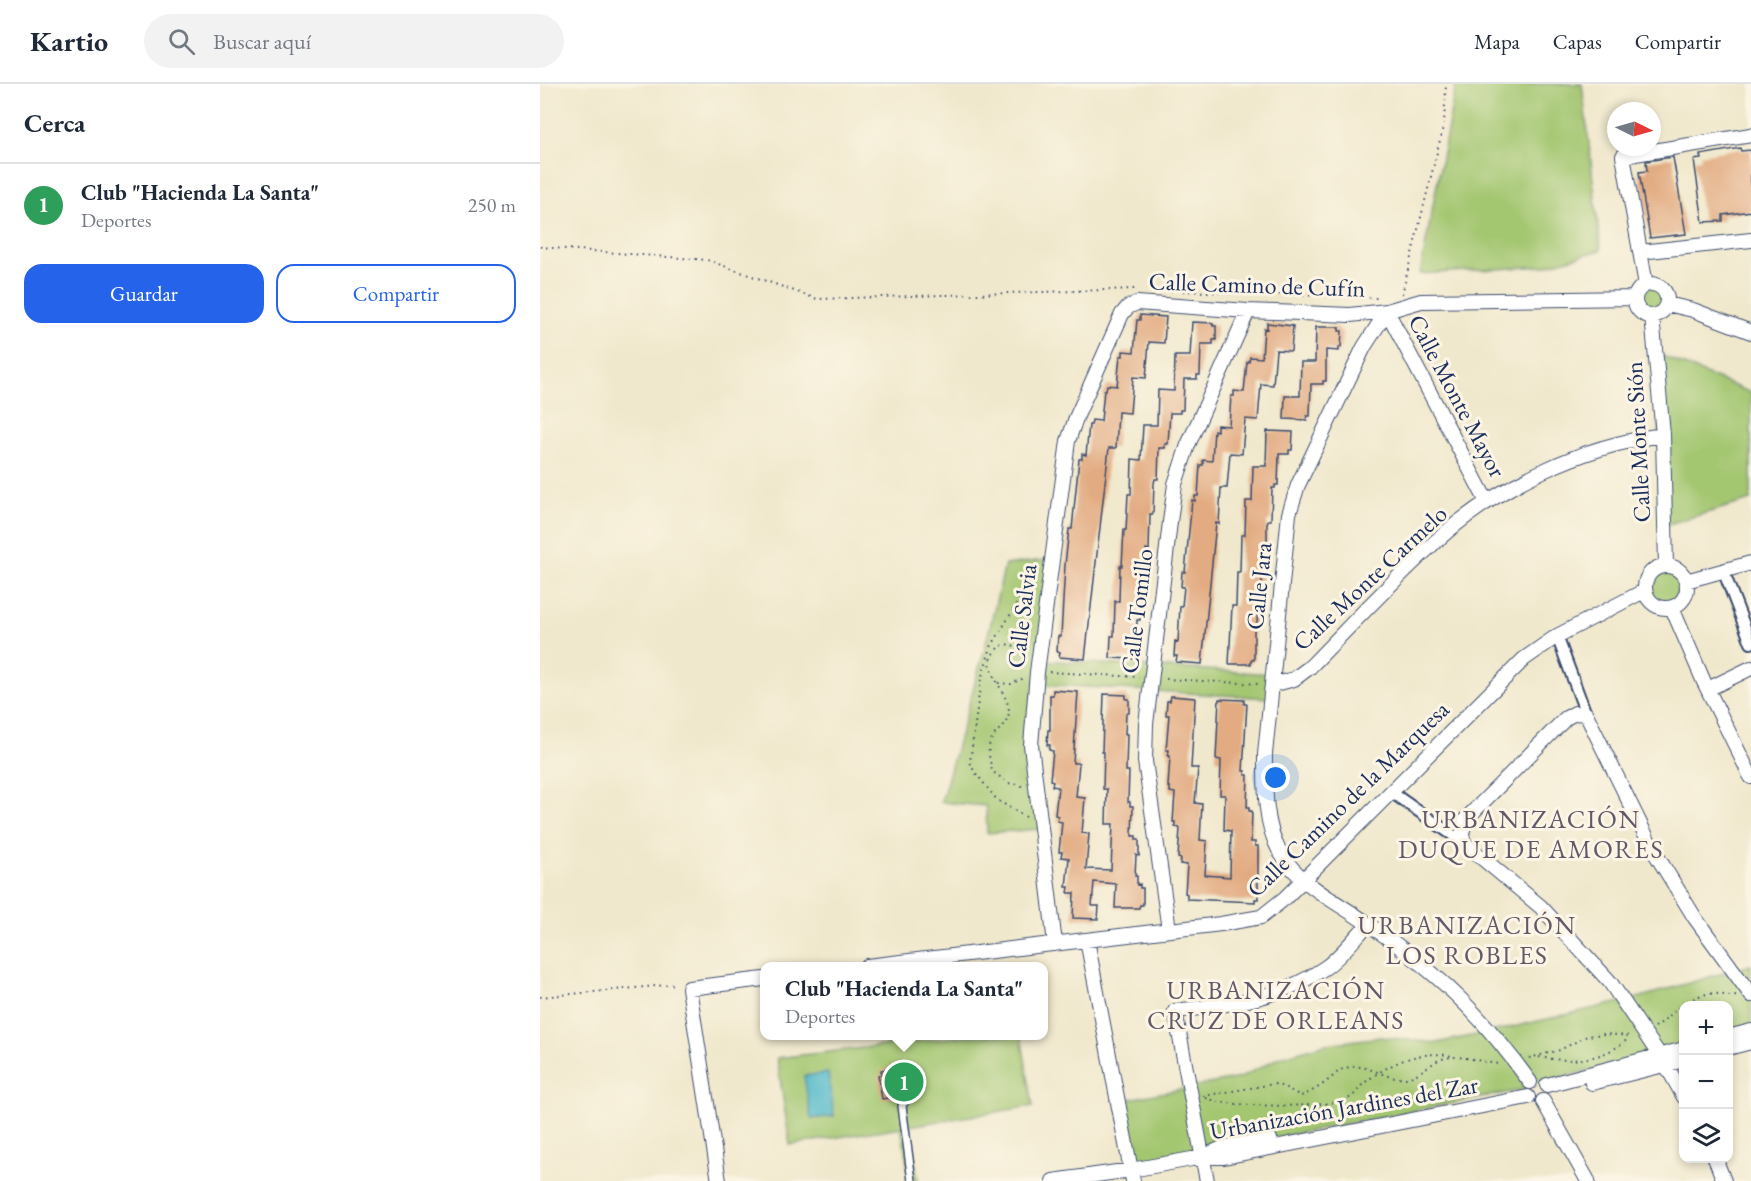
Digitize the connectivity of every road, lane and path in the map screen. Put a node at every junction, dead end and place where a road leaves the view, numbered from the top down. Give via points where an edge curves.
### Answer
1 (1446, 84) edge
2 (1751, 135) edge
3 (1751, 240) edge
4 (540, 248) edge
5 (1640, 252) junction
6 (1646, 285) junction
7 (1635, 298) junction
8 (1667, 304) junction
9 (1128, 307) joint
10 (1393, 309) junction
11 (1248, 311) junction
12 (1652, 316) junction
13 (1751, 332) edge
14 (1663, 435) junction
15 (1487, 502) junction
16 (1052, 559) junction
17 (1751, 563) edge
18 (1666, 566) junction
19 (1723, 570) junction
20 (1686, 581) junction
21 (1644, 591) junction
22 (1672, 608) junction
23 (1557, 636) junction
24 (1751, 643) edge
25 (1026, 658) dead end
26 (1751, 668) edge
27 (1025, 670) dead end
28 (998, 683) junction
29 (1272, 685) junction
30 (1708, 689) junction
31 (1586, 714) junction
32 (1751, 777) edge
33 (1036, 787) junction
34 (1391, 792) junction
35 (1041, 826) junction
36 (1464, 843) junction
37 (1303, 879) junction
38 (1368, 924) junction
39 (1169, 930) junction
40 (1087, 940) junction
41 (1055, 944) junction
42 (901, 962) edge
43 (760, 980) edge
44 (689, 988) junction
45 (1745, 996) edge
46 (540, 997) edge
47 (1751, 1031) edge
48 (1637, 1033) junction
49 (1733, 1036) edge
50 (1751, 1042) edge
51 (1733, 1047) edge
52 (1679, 1051) edge
53 (1537, 1056) junction
54 (1458, 1057) junction
55 (1663, 1060) junction
56 (1679, 1060) edge
57 (1515, 1061) junction
58 (1381, 1072) junction
59 (915, 1083) dead end
60 (1528, 1090) junction
61 (1679, 1090) edge
62 (1546, 1093) junction
63 (1203, 1157) junction
64 (1716, 1163) edge
65 (1132, 1176) edge
66 (718, 1181) edge
67 (912, 1181) edge
68 (1053, 1181) edge
69 (1207, 1181) edge
70 (1588, 1181) edge
71 (1724, 1181) edge

1 - 10 path via 1444,124
2 - 5 street via 1623,156
3 - 5 street
4 - 10 path via 707,260 817,299 1131,289 1376,296
5 - 6 street
6 - 7 street
6 - 8 street via 1660,286
7 - 10 street, Calle Camino de Cufín via 1421,301
7 - 12 street via 1639,311
8 - 12 street via 1662,312
8 - 13 street
9 - 11 street, Calle Camino de Cufín via 1137,303
9 - 16 street, Calle Salvia via 1068,441
10 - 11 street, Calle Camino de Cufín via 1350,315
10 - 15 street, Calle Monte Mayor
10 - 29 street, Calle Jara via 1364,346 1298,485 1289,514
11 - 39 street, Calle Tomillo via 1188,445 1172,512 1145,761
12 - 14 street, Calle Monte Sión
14 - 15 street, Calle Monte Carmelo via 1598,449 1526,479
14 - 18 street, Calle Monte Sión
15 - 29 street, Calle Monte Carmelo via 1436,541 1310,667 1294,679
16 - 33 street, Calle Salvia via 1031,745
16 - 35 path via 1035,571 991,647 981,679 970,762 997,800
17 - 19 street
18 - 20 street via 1676,568
18 - 21 street via 1656,568 1646,577
19 - 20 street
19 - 24 street
20 - 22 street via 1684,599
21 - 22 street via 1651,603
21 - 23 street, Calle Camino de la Marquesa
22 - 30 street
23 - 31 street
23 - 34 street, Calle Camino de la Marquesa via 1524,659
25 - 28 path via 1023,650 1010,644 1000,646 991,658 991,670
26 - 30 street
27 - 28 path via 1022,679 1011,684
28 - 33 path via 1007,698 1009,714 988,746 992,771 1008,783
29 - 37 street, Calle Jara via 1265,754 1268,812 1280,852
30 - 32 street
31 - 36 street via 1566,718 1465,820
31 - 45 street via 1652,848
33 - 35 street, Calle Salvia
34 - 36 street
34 - 37 street, Calle Camino de la Marquesa
35 - 41 street, Calle Salvia
36 - 48 street via 1541,908 1610,982
37 - 38 street
37 - 39 street, Calle Camino de la Marquesa via 1261,917
38 - 57 street via 1434,975
38 - 63 street via 1327,966 1288,989 1258,999 1176,1011
39 - 40 street, Calle Camino de la Marquesa
40 - 41 street, Calle Camino de la Marquesa
40 - 65 street
41 - 42 street, Calle Camino de la Marquesa
43 - 44 street
44 - 46 path via 675,984
44 - 66 street
45 - 48 path via 1696,996 1655,1027
47 - 49 street
48 - 53 path via 1624,1037 1587,1036
48 - 53 path via 1590,1059
48 - 55 street
50 - 51 street
52 - 55 street
53 - 57 path
54 - 57 path via 1491,1064
54 - 58 path via 1419,1055
54 - 58 path via 1438,1060 1407,1078
55 - 56 street
55 - 61 street
55 - 62 street
57 - 60 street
58 - 58 path via 1351,1097 1338,1102 1254,1106 1201,1097 1274,1084 1300,1096 1341,1069
59 - 67 lane via 902,1106
60 - 62 street via 1535,1103
60 - 62 street via 1539,1080
60 - 63 street, Urbanización Jardines del Zar via 1222,1148
62 - 70 street
63 - 65 street, Urbanización Jardines del Zar
63 - 69 street
64 - 71 street
65 - 68 street, Urbanización Jardines del Zar

